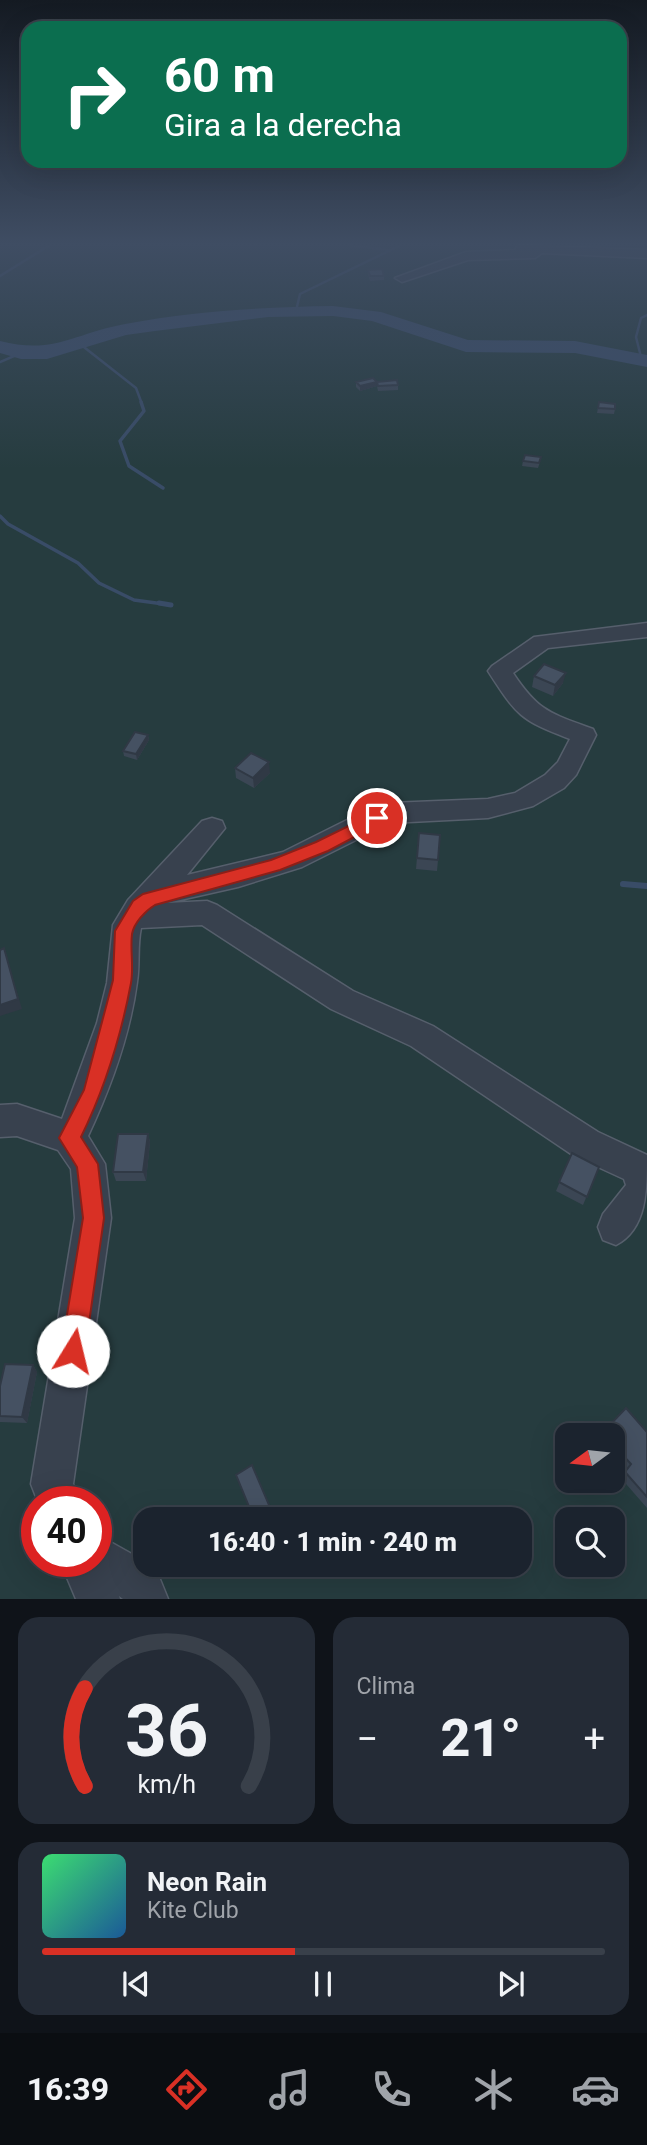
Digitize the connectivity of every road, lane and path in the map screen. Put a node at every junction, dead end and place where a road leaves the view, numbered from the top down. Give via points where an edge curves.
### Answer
1 (647, 630) edge
2 (212, 828) dead end
3 (140, 908) junction
4 (0, 1121) edge
5 (70, 1138) junction
6 (616, 1227) dead end
7 (53, 1486) edge
8 (112, 1566) edge
9 (89, 1577) edge
10 (98, 1599) edge
11 (146, 1599) edge

1 - 3 street via 542,642 500,671 523,706 544,720 584,735 579,754 550,786 526,801 470,810 390,812 274,866
2 - 3 street
3 - 5 street via 124,931 122,980 93,1092
3 - 6 lane via 207,913 342,1000 422,1036 586,1144 638,1168 645,1189
4 - 5 street via 18,1120
5 - 7 street via 88,1164 93,1218
8 - 11 street via 139,1583
9 - 10 street

